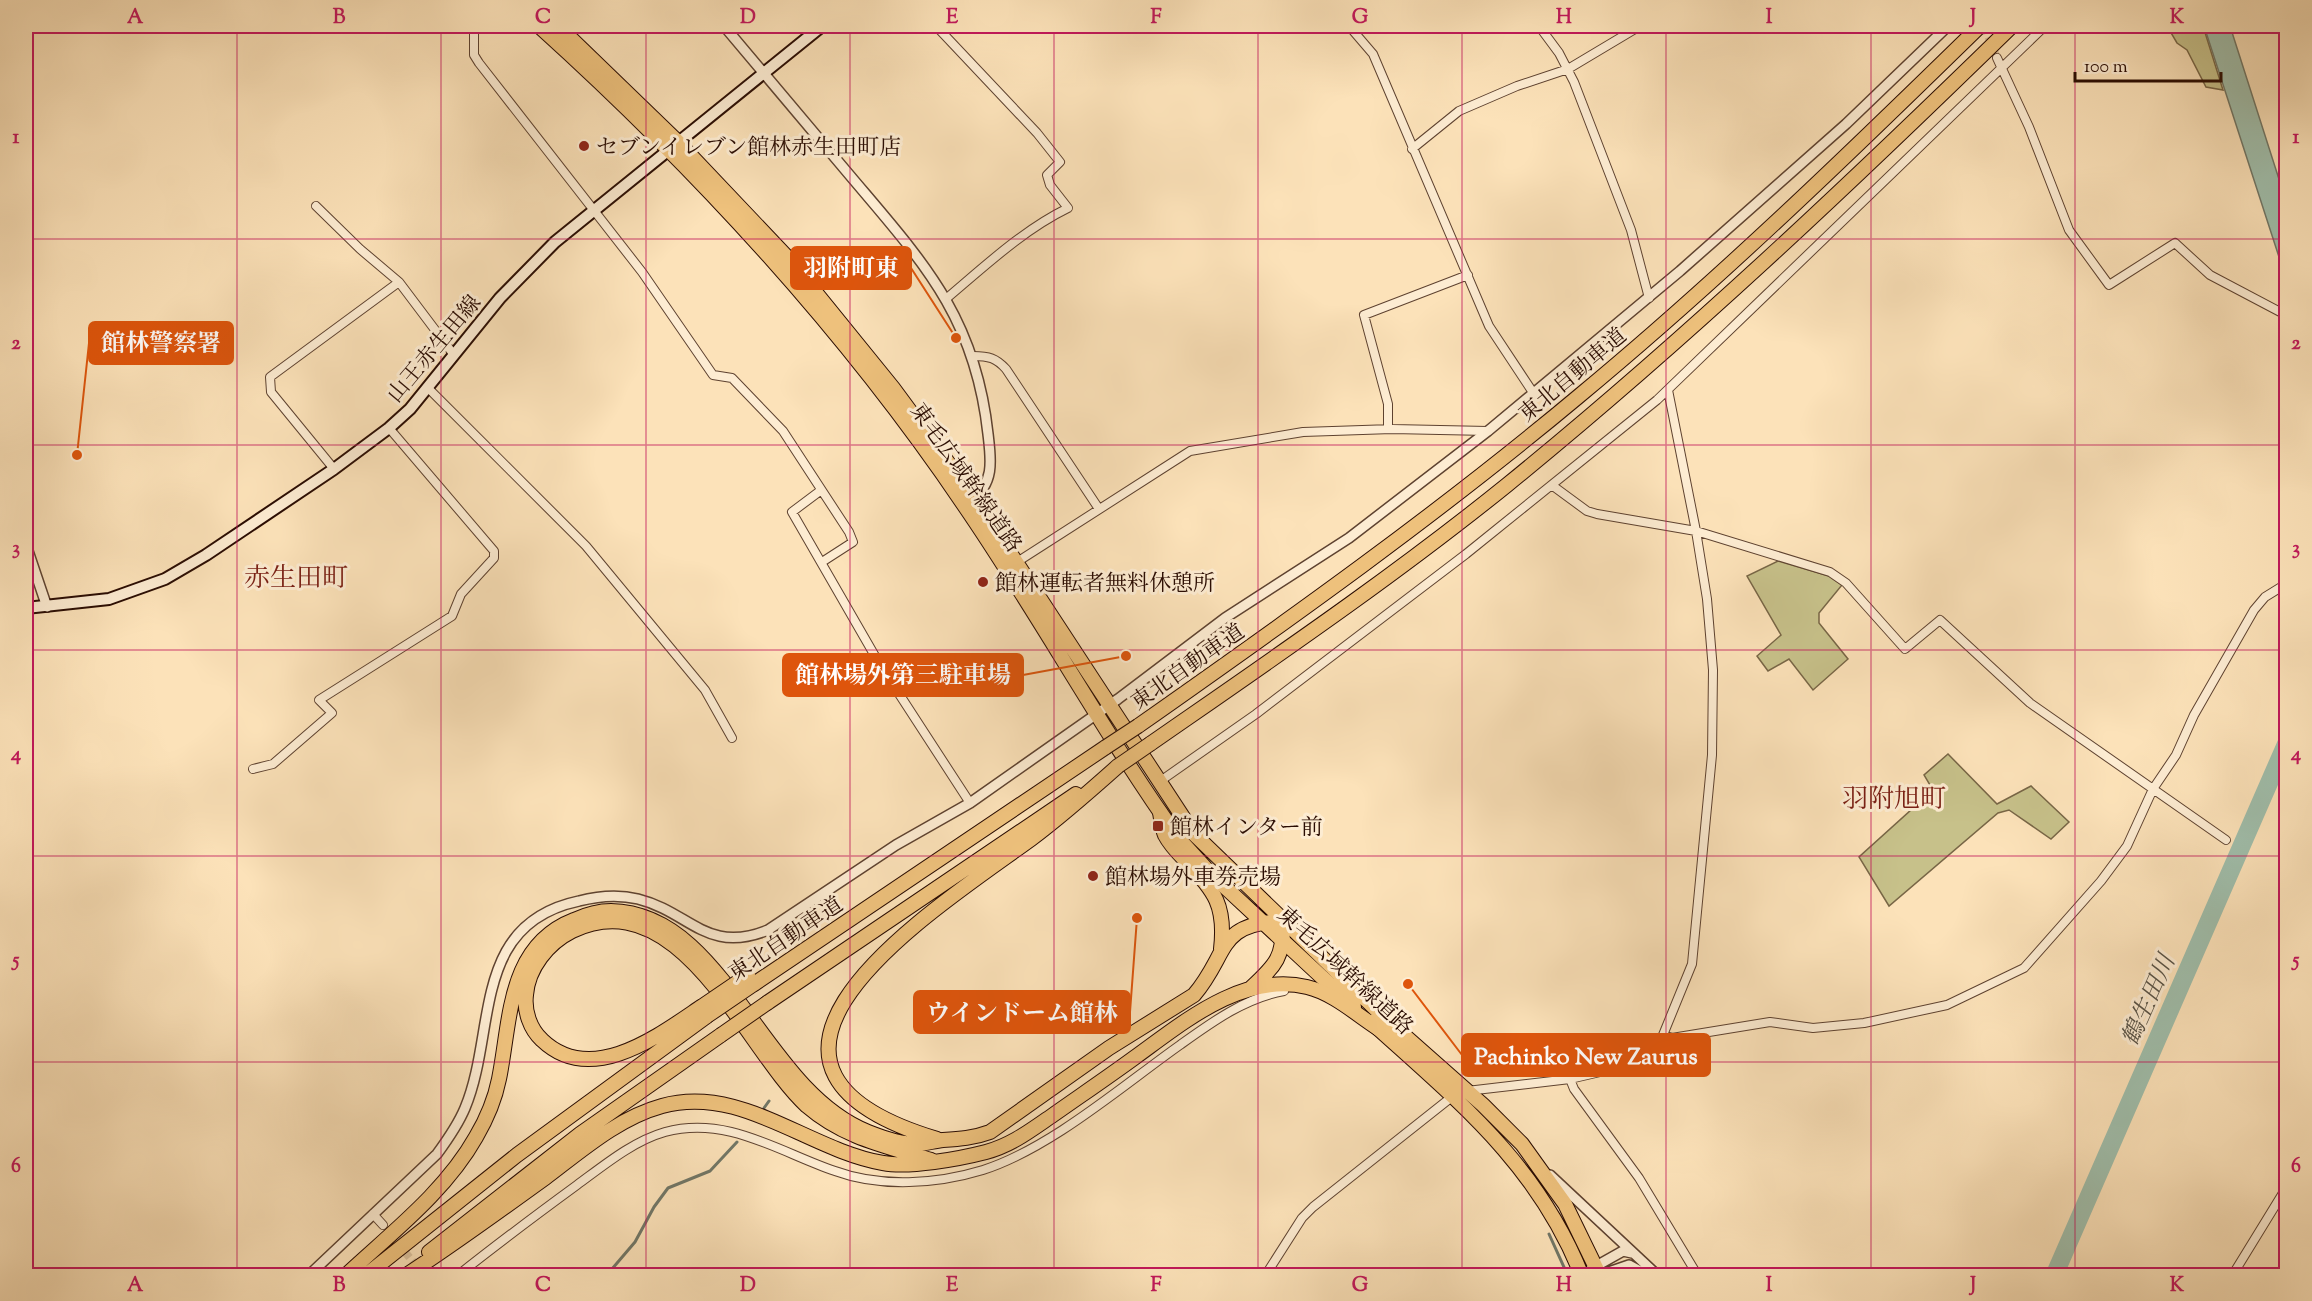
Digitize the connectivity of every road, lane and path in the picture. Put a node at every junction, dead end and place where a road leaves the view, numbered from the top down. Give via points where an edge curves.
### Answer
1 (474, 26) edge
2 (539, 26) edge
3 (558, 26) edge
4 (724, 26) edge
5 (822, 26) edge
6 (936, 26) edge
7 (1349, 26) edge
8 (1539, 26) edge
9 (1640, 26) edge
10 (1948, 26) edge
11 (1980, 26) edge
12 (2012, 26) edge
13 (2044, 26) edge
14 (1997, 58) tunnel mouth
15 (2003, 68) junction
16 (1568, 69) junction
17 (764, 73) junction
18 (673, 146) junction
19 (1412, 149) junction
20 (316, 206) dead end
21 (593, 208) junction
22 (1468, 275) junction
23 (399, 282) junction
24 (946, 298) junction
25 (1649, 298) junction
26 (2286, 315) edge
27 (454, 355) junction
28 (974, 356) junction
29 (428, 388) junction
30 (1668, 390) junction
31 (1534, 394) junction
32 (389, 428) junction
33 (1388, 429) junction
34 (1488, 431) junction
35 (334, 469) junction
36 (1553, 486) junction
37 (820, 490) junction
38 (969, 501) junction
39 (1100, 510) junction
40 (1696, 531) junction
41 (26, 545) edge
42 (822, 562) junction
43 (1017, 562) junction
44 (2286, 584) edge
45 (47, 607) junction
46 (26, 608) edge
47 (1109, 705) junction
48 (1097, 714) junction
49 (732, 738) dead end
50 (1118, 766) junction
51 (253, 769) dead end
52 (1159, 782) junction
53 (2153, 789) junction
54 (970, 803) junction
55 (1160, 812) junction
56 (2226, 840) dead end
57 (1284, 921) junction
58 (1262, 922) junction
59 (1284, 942) junction
60 (1221, 949) junction
61 (1251, 988) junction
62 (1284, 991) dead end
63 (704, 1012) junction
64 (1379, 1029) junction
65 (1664, 1035) junction
66 (1570, 1079) junction
67 (1459, 1094) junction
68 (942, 1141) junction
69 (931, 1160) junction
70 (1537, 1163) junction
71 (2286, 1188) edge
72 (373, 1214) junction
73 (383, 1225) tunnel mouth
74 (1634, 1254) junction
75 (1598, 1272) edge
76 (308, 1275) edge
77 (345, 1275) edge
78 (365, 1275) edge
79 (400, 1275) edge
80 (405, 1275) edge
81 (457, 1275) edge
82 (1265, 1275) edge
83 (1582, 1275) edge
84 (1649, 1275) edge
85 (1658, 1275) edge
86 (1698, 1275) edge
87 (2232, 1275) edge

1 - 21 street via 474,55 479,63
2 - 18 highway, 東毛広域幹線道路
3 - 18 highway, 東毛広域幹線道路
4 - 17 street
5 - 17 main road, 山王赤生田線
6 - 24 street via 1060,162 1047,175 1068,208 1052,215
7 - 19 street via 1372,54
8 - 16 street
9 - 16 street
10 - 25 street via 1846,124
11 - 63 highway, 東北自動車道, bridge via 1787,211 1581,395 1417,525 1138,726
12 - 50 highway, 東北自動車道, bridge via 1727,297 1577,427 1365,593
13 - 15 street
14 - 15 street
15 - 26 street via 2069,230 2109,285 2175,243 2210,275
15 - 30 street
16 - 19 street via 1469,106
16 - 25 street via 1626,214
17 - 18 main road, 山王赤生田線
17 - 24 street via 919,257
18 - 21 main road, 山王赤生田線
18 - 38 highway, 東毛広域幹線道路 via 799,272 893,388
19 - 22 street
20 - 23 street
21 - 27 main road, 山王赤生田線 via 500,298
21 - 37 street via 713,375 732,378 783,431
22 - 31 street via 1489,326
22 - 33 street via 1364,315 1388,404
23 - 27 street
23 - 35 street via 270,377 271,392
24 - 28 street
25 - 31 street
27 - 29 main road, 山王赤生田線
28 - 38 street via 991,457 989,478
28 - 39 street via 997,359 1006,369
29 - 32 main road, 山王赤生田線
29 - 49 street via 586,546 705,690
30 - 36 street
30 - 40 street
31 - 34 street
32 - 35 main road, 山王赤生田線
32 - 51 street via 495,551 494,558 462,594 452,616 319,700 332,713 273,764
33 - 34 street
33 - 39 street via 1303,432 1190,451
34 - 47 street via 1349,538 1225,618
35 - 45 main road, 山王赤生田線 via 165,579 109,599
36 - 40 street via 1587,511
36 - 52 street via 1256,714
37 - 42 street via 792,512
37 - 42 street via 853,542
38 - 43 highway, 東毛広域幹線道路
38 - 48 highway, 東毛広域幹線道路
39 - 43 street
40 - 53 street via 1830,572 1846,583 1905,650 1940,620 2030,703
40 - 65 street via 1713,670 1712,755 1692,964
41 - 45 street
42 - 54 street via 879,663
43 - 47 highway, 東毛広域幹線道路
44 - 53 street via 2265,597 2254,610 2194,715 2176,755
45 - 46 main road, 山王赤生田線
47 - 48 street
47 - 52 highway, 東毛広域幹線道路
48 - 54 street
48 - 55 highway, 東毛広域幹線道路
50 - 68 highway via 1059,819 884,952 858,980 837,1013 830,1052 834,1071 845,1091 886,1122
50 - 79 highway, 東北自動車道, bridge via 580,1134
52 - 57 highway, 東毛広域幹線道路 via 1194,834
53 - 56 street
53 - 65 street via 2127,846 2101,881 2024,968 1977,992 1947,1005 1846,1026 1813,1028 1770,1022 1672,1038
54 - 72 street via 896,845 768,930 748,938 702,932 638,899 608,896 555,908 537,918 516,938 495,970 484,1014 477,1070 454,1131 436,1154
55 - 58 highway, 東毛広域幹線道路 via 1191,853
55 - 60 highway via 1165,835 1218,902 1223,931
57 - 58 highway
57 - 59 highway
57 - 67 highway, 東毛広域幹線道路
58 - 59 highway, 東毛広域幹線道路
58 - 60 highway via 1239,930
59 - 61 highway via 1274,967
59 - 64 highway, 東毛広域幹線道路
60 - 68 highway via 1202,986 1184,1003 1109,1048 990,1132
61 - 64 highway via 1288,984 1311,988
61 - 69 highway via 1220,1000 1188,1020 1010,1144 971,1156
62 - 81 street via 1271,993 1220,1017 1033,1147 986,1169 925,1182 864,1178 837,1172 735,1131 714,1128 667,1132 649,1137 596,1171
63 - 69 highway via 645,1044 591,1059 549,1047 531,1024 525,998 531,972 539,959 572,931 619,922 648,929 676,947 705,975 779,1075 808,1106 861,1140
63 - 78 highway, 東北自動車道
64 - 67 highway, 東毛広域幹線道路
65 - 66 street via 1639,1063
66 - 67 street
66 - 86 street via 1639,1178
67 - 70 highway, 東毛広域幹線道路 via 1498,1119
67 - 82 street via 1302,1218
67 - 83 highway, 東毛広域幹線道路 via 1521,1166 1551,1211
68 - 77 highway via 918,1144 890,1139 837,1115 801,1085 724,981 684,940 638,915 595,913 554,930 525,962 512,994 494,1098 465,1155 438,1188
69 - 80 highway via 915,1165 885,1164 843,1152 738,1108 718,1103 676,1103 644,1112 617,1126 456,1243
70 - 74 street
70 - 75 highway, 東毛広域幹線道路 via 1565,1204
71 - 87 street
72 - 73 street
72 - 76 street
74 - 75 street via 1623,1251
74 - 85 street
75 - 83 street
75 - 84 street via 1629,1265

